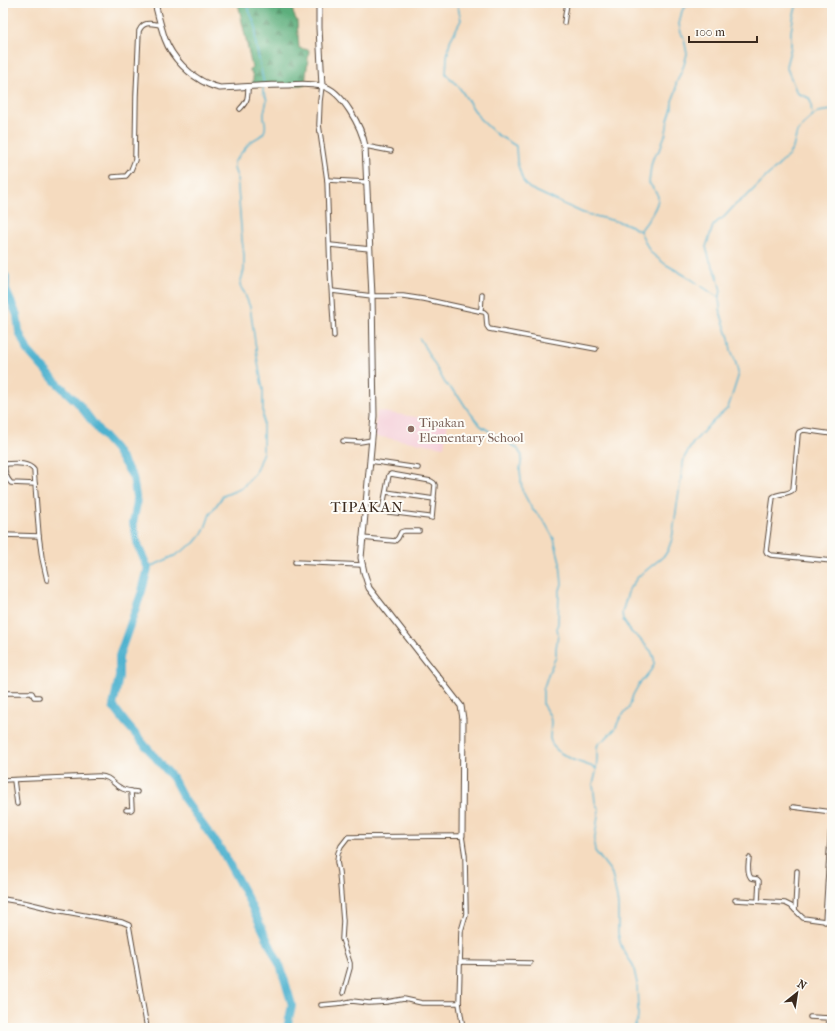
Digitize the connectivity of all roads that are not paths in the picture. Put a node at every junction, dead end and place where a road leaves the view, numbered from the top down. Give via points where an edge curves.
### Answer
1 (155, 3) edge
2 (319, 3) edge
3 (567, 3) edge
4 (564, 23) dead end
5 (161, 25) junction
6 (248, 86) junction
7 (322, 86) junction
8 (240, 109) dead end
9 (365, 146) junction
10 (391, 151) dead end
11 (113, 177) dead end
12 (327, 180) junction
13 (366, 182) junction
14 (330, 245) junction
15 (370, 249) junction
16 (332, 291) junction
17 (482, 294) dead end
18 (372, 296) junction
19 (478, 312) junction
20 (334, 336) dead end
21 (596, 349) dead end
22 (832, 434) edge
23 (372, 440) junction
24 (343, 441) dead end
25 (370, 460) junction
26 (4, 464) edge
27 (418, 468) dead end
28 (35, 484) junction
29 (386, 492) junction
30 (434, 499) junction
31 (365, 509) junction
32 (382, 511) junction
33 (419, 531) dead end
34 (3, 535) edge
35 (39, 536) junction
36 (362, 538) junction
37 (832, 561) edge
38 (295, 562) dead end
39 (362, 565) junction
40 (46, 580) dead end
41 (3, 693) edge
42 (39, 697) dead end
43 (3, 780) edge
44 (14, 780) junction
45 (131, 792) junction
46 (136, 792) dead end
47 (17, 804) dead end
48 (793, 807) dead end
49 (126, 810) dead end
50 (832, 813) edge
51 (462, 836) junction
52 (749, 858) dead end
53 (797, 871) dead end
54 (3, 899) edge
55 (735, 900) dead end
56 (758, 901) junction
57 (795, 911) junction
58 (825, 922) junction
59 (832, 922) edge
60 (460, 962) junction
61 (530, 963) dead end
62 (342, 993) dead end
63 (459, 1002) junction
64 (321, 1005) dead end
65 (810, 1016) dead end
66 (831, 1018) edge
67 (147, 1028) edge
68 (463, 1028) edge
69 (828, 1028) edge

1 - 5 street
2 - 7 street
3 - 4 street
5 - 6 street via 165,40 174,55 195,77 220,88
5 - 11 street via 147,23 139,31 135,160 126,176
6 - 7 street
6 - 8 street via 246,103
7 - 9 street via 333,91 347,106 360,129
7 - 12 street via 319,125
9 - 10 street
9 - 13 street
12 - 13 street
12 - 14 street
13 - 15 street
14 - 15 street
14 - 16 street
15 - 18 street
16 - 18 street
16 - 20 street
17 - 19 street via 481,308
18 - 19 street via 423,299
18 - 23 street
19 - 21 street via 486,314 489,329
22 - 37 street via 804,430 799,432 793,488 791,492 773,497 766,551 771,555
23 - 24 street
23 - 25 street
25 - 27 street
25 - 31 street
26 - 28 street via 11,483
26 - 28 street via 31,466 34,470
28 - 35 street
29 - 30 street
29 - 30 street via 391,474 434,482
29 - 32 street
30 - 32 street via 432,518
31 - 32 street
31 - 36 street
33 - 36 street via 401,532 395,541
34 - 35 street
35 - 40 street
36 - 39 street
38 - 39 street
39 - 51 street via 369,588 461,706
41 - 42 street via 33,693 34,697
43 - 44 street
44 - 45 street via 99,776 110,779 122,789
44 - 47 street
45 - 46 street
45 - 49 street via 132,809
48 - 50 street
50 - 58 street
51 - 60 street via 466,914 461,930
51 - 62 street via 348,837 344,842 337,862 342,939 350,968
52 - 56 street via 750,878 759,881
53 - 57 street
54 - 67 street via 122,922 129,926
55 - 56 street
56 - 57 street via 785,903
57 - 58 street via 803,918
58 - 59 street
60 - 61 street
60 - 63 street
63 - 64 street via 422,1003 404,999
63 - 68 street
65 - 66 street
66 - 69 street

